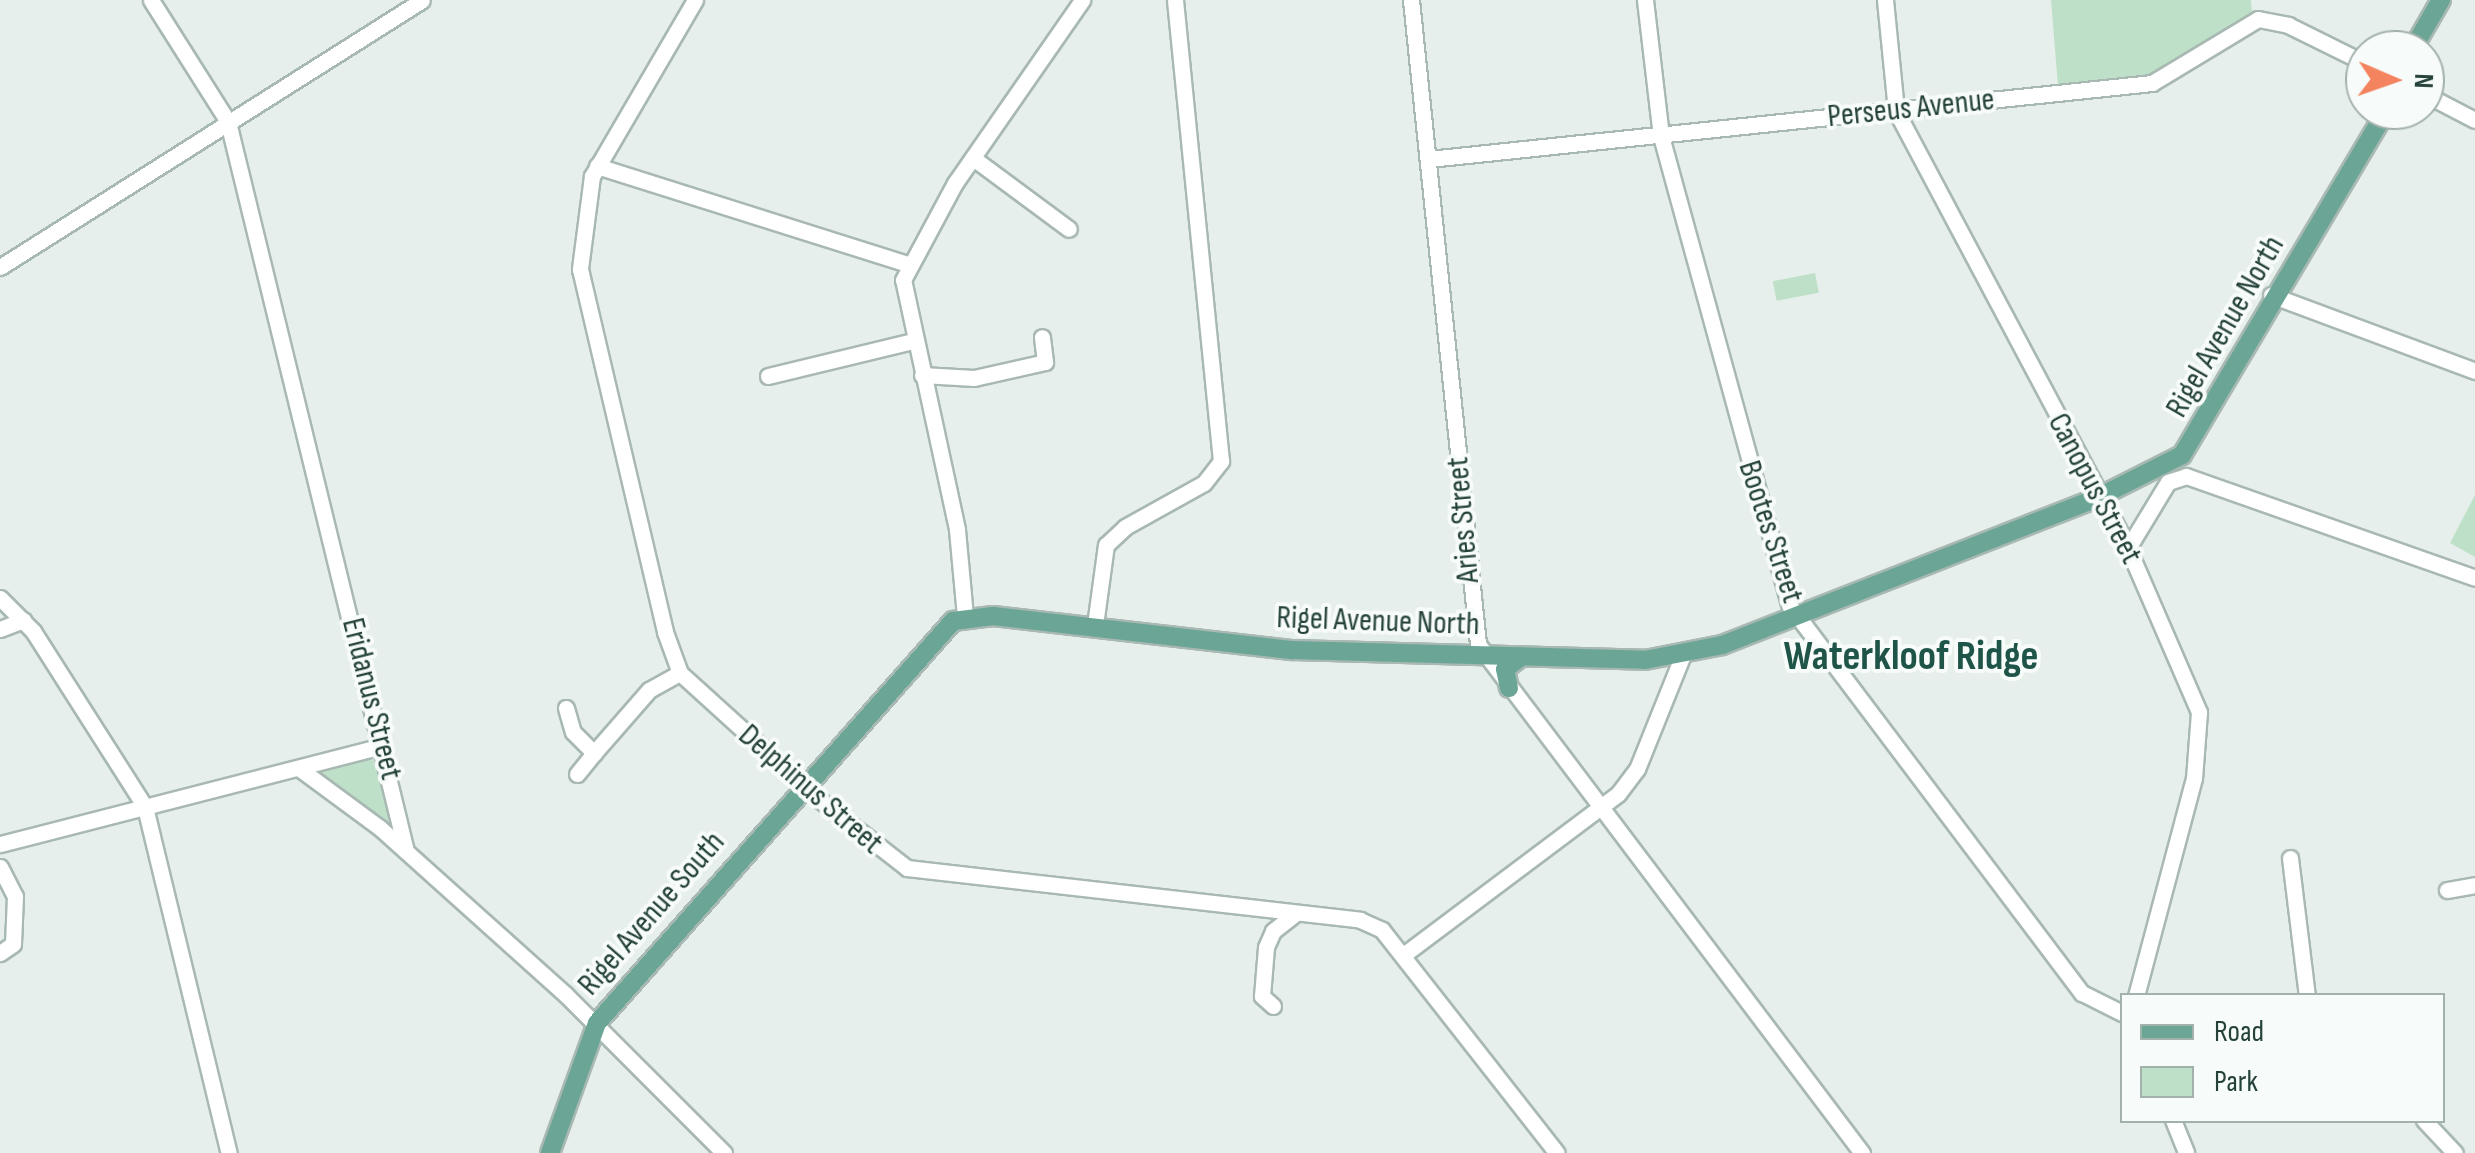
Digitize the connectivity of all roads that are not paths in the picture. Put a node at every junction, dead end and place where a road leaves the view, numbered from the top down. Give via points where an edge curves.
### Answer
1 (138, 0) edge
2 (151, 0) edge
3 (422, 0) edge
4 (695, 0) edge
5 (1082, 0) edge
6 (1175, 0) edge
7 (1411, 0) edge
8 (1646, 0) edge
9 (1886, 0) edge
10 (2441, 0) edge
11 (2450, 0) edge
12 (2424, 30) edge
13 (2433, 30) edge
14 (181, 46) junction
15 (2345, 53) edge
16 (2445, 104) edge
17 (1896, 111) junction
18 (2475, 120) edge
19 (228, 122) junction
20 (2367, 130) edge
21 (2375, 130) edge
22 (1661, 136) junction
23 (973, 158) junction
24 (1429, 158) junction
25 (597, 166) junction
26 (1069, 229) dead end
27 (908, 264) junction
28 (0, 267) edge
29 (2274, 297) junction
30 (1042, 337) dead end
31 (913, 341) junction
32 (2475, 370) edge
33 (922, 375) junction
34 (768, 376) dead end
35 (2095, 494) junction
36 (2128, 548) junction
37 (2475, 578) edge
38 (0, 598) edge
39 (965, 616) junction
40 (1796, 616) junction
41 (23, 620) junction
42 (1096, 625) junction
43 (0, 629) edge
44 (1483, 655) junction
45 (1522, 656) junction
46 (1682, 657) junction
47 (680, 673) junction
48 (1509, 688) junction
49 (566, 708) dead end
50 (384, 746) junction
51 (594, 753) junction
52 (300, 769) junction
53 (576, 774) dead end
54 (805, 787) junction
55 (145, 807) junction
56 (1599, 808) junction
57 (0, 844) edge
58 (406, 851) junction
59 (2290, 858) dead end
60 (0, 868) edge
61 (2475, 886) edge
62 (2448, 890) dead end
63 (1295, 914) junction
64 (1406, 953) junction
65 (0, 954) edge
66 (2137, 993) edge
67 (2307, 993) edge
68 (1272, 1006) dead end
69 (2120, 1012) edge
70 (597, 1024) junction
71 (2175, 1123) edge
72 (2427, 1123) edge
73 (229, 1153) edge
74 (550, 1153) edge
75 (724, 1153) edge
76 (1557, 1153) edge
77 (1862, 1153) edge
78 (2186, 1153) edge
79 (2456, 1153) edge

1 - 14 street
2 - 14 street
3 - 19 street
4 - 25 street, Delphinus Street
5 - 23 street
6 - 42 street via 1221,461 1204,483 1106,544
7 - 24 street, Aries Street
8 - 22 street, Bootes Street
9 - 17 street, Canopus Street
10 - 12 main road
11 - 13 main road
14 - 19 street, Eridanus Street
15 - 17 street, Perseus Avenue via 2288,24 2258,19 2164,80
16 - 18 street
17 - 22 street, Perseus Avenue
17 - 35 street, Canopus Street
19 - 28 street
19 - 50 street, Eridanus Street
20 - 29 main road, Rigel Avenue North
21 - 29 main road, Rigel Avenue North
22 - 24 street, Perseus Avenue
22 - 40 street, Bootes Street via 1776,568
23 - 26 street
23 - 27 street
24 - 44 street, Aries Street via 1474,630
25 - 27 street
25 - 47 street, Delphinus Street via 586,197 582,296
27 - 31 street via 903,294
29 - 32 street
29 - 35 main road, Rigel Avenue North via 2186,434 2151,464
30 - 33 street via 1045,362 974,378
31 - 33 street
31 - 34 street
33 - 39 street via 957,529
35 - 36 street, Canopus Street
35 - 40 main road, Rigel Avenue North
36 - 37 street via 2168,482 2186,476
36 - 66 street, Canopus Street via 2194,694 2200,731
38 - 41 street
39 - 42 main road, Rigel Avenue North
39 - 54 main road via 926,645
40 - 46 main road, Rigel Avenue North
40 - 69 street, Bootes Street via 2082,993
41 - 43 street
41 - 55 street
42 - 44 main road, Rigel Avenue North via 1245,647
44 - 45 main road, Rigel Avenue North
44 - 48 street, Aries Street
45 - 46 main road, Rigel Avenue North
45 - 48 main road via 1504,669
46 - 56 street via 1637,768
47 - 51 street via 649,690
47 - 54 street, Delphinus Street
48 - 56 street, Aries Street
49 - 51 street via 574,732
50 - 52 street
50 - 58 street, Eridanus Street
51 - 53 street
52 - 55 street
52 - 58 street
54 - 63 street, Delphinus Street via 884,854 920,873
54 - 70 main road, Rigel Avenue South
55 - 57 street
55 - 73 street
56 - 64 street
56 - 77 street, Aries Street
58 - 70 street
59 - 67 street
60 - 65 street via 16,896 13,944
61 - 62 street
63 - 64 street, Delphinus Street via 1360,920
63 - 68 street via 1266,946 1262,996
64 - 76 street, Delphinus Street
70 - 74 main road, Rigel Avenue South
70 - 75 street
71 - 78 street
72 - 79 street

